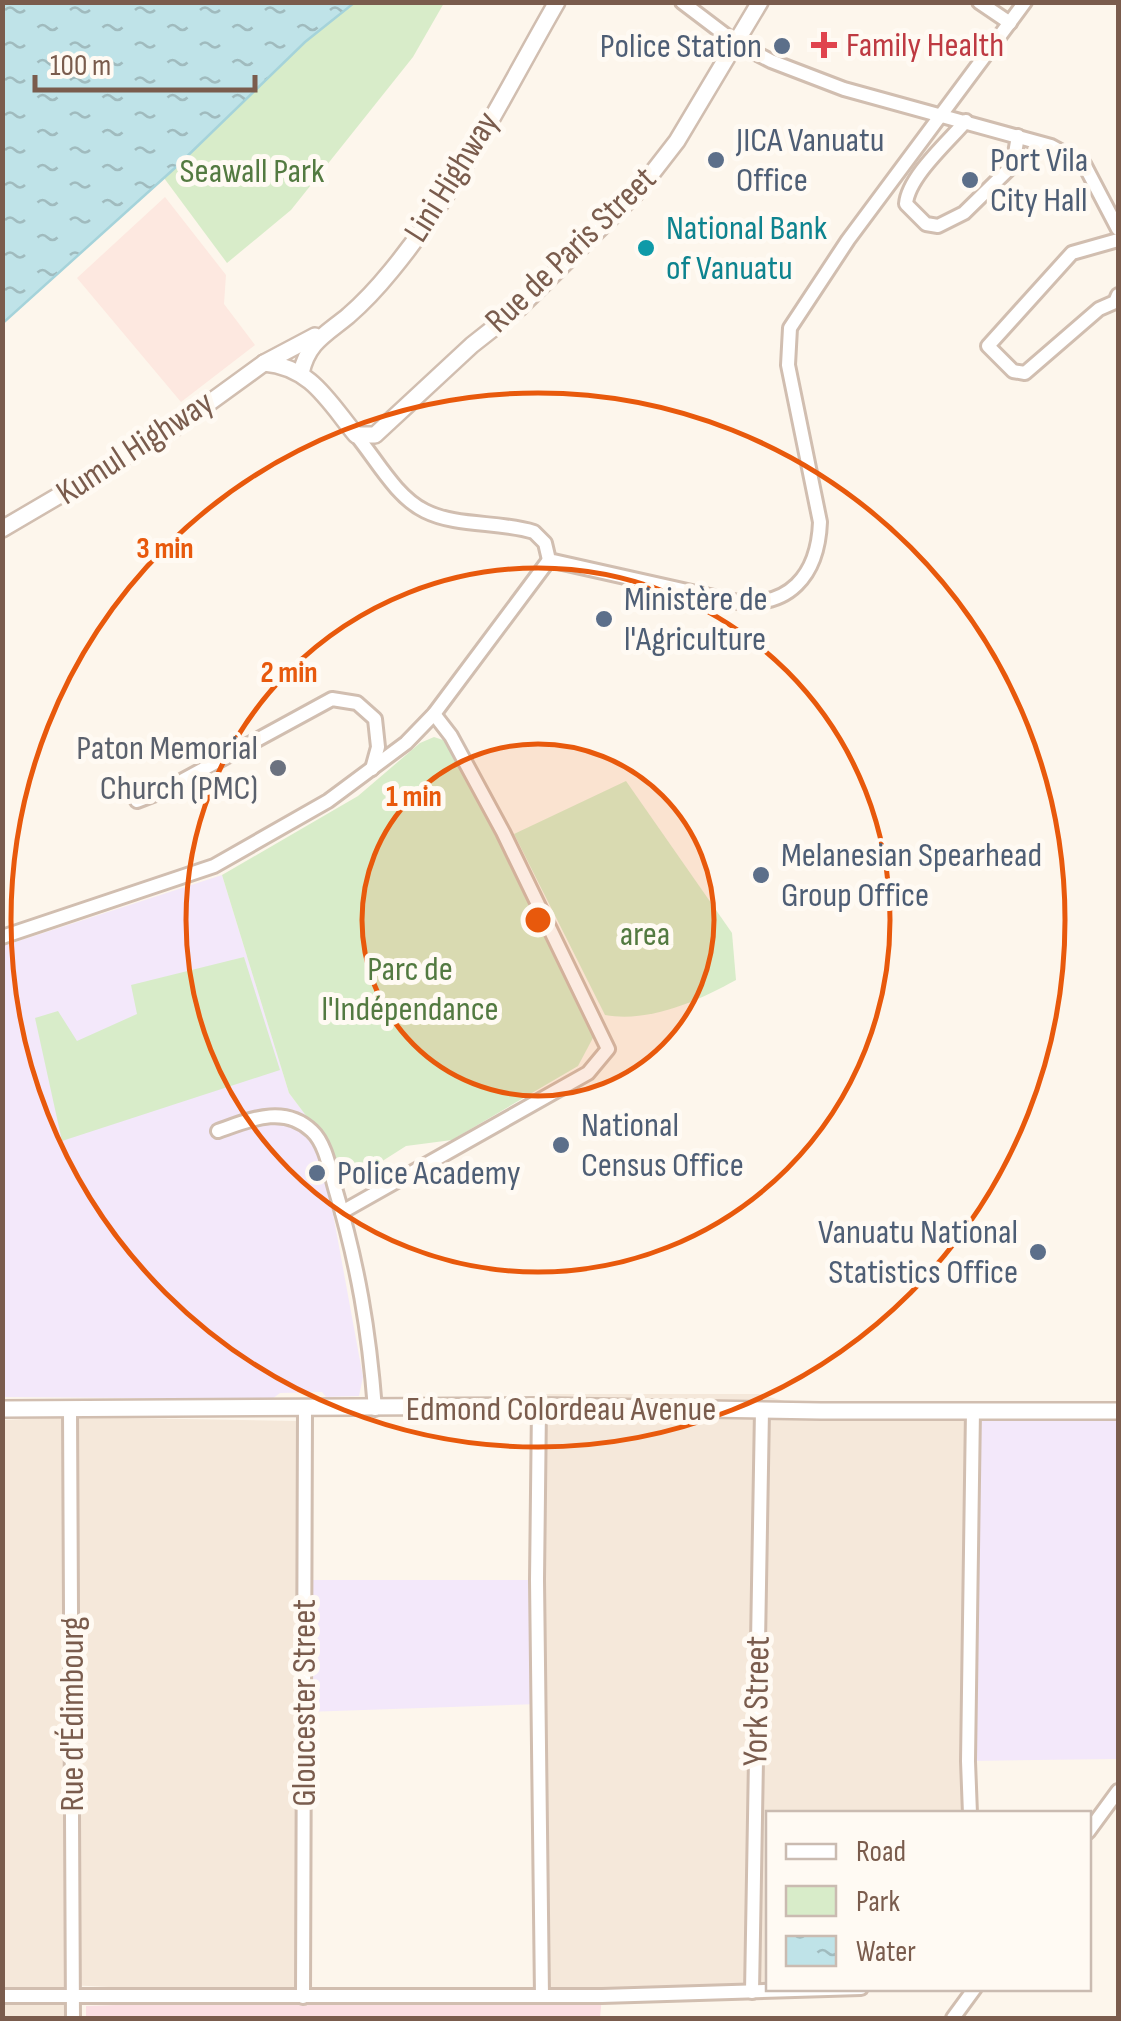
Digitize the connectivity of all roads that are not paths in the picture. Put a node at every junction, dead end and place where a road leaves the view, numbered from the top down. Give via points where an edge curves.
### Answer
1 (557, 2) edge
2 (682, 2) edge
3 (760, 2) edge
4 (980, 2) edge
5 (1025, 2) edge
6 (1010, 23) junction
7 (736, 43) junction
8 (939, 114) junction
9 (966, 121) junction
10 (1018, 136) junction
11 (1118, 229) edge
12 (1118, 240) edge
13 (1117, 302) edge
14 (323, 332) junction
15 (264, 363) junction
16 (302, 373) junction
17 (387, 425) junction
18 (361, 436) junction
19 (381, 453) joint
20 (386, 470) junction
21 (2, 529) edge
22 (549, 560) junction
23 (434, 714) junction
24 (371, 771) junction
25 (137, 801) dead end
26 (2, 937) edge
27 (218, 1131) dead end
28 (342, 1212) junction
29 (539, 1406) junction
30 (305, 1408) junction
31 (2, 1409) edge
32 (70, 1409) junction
33 (374, 1409) junction
34 (762, 1410) junction
35 (973, 1410) junction
36 (1118, 1411) edge
37 (1118, 1790) edge
38 (970, 1811) edge
39 (1091, 1828) edge
40 (779, 1991) edge
41 (973, 1991) edge
42 (752, 1992) junction
43 (2, 1996) edge
44 (542, 1996) junction
45 (73, 1997) junction
46 (303, 1997) junction
47 (73, 2018) edge
48 (953, 2018) edge

1 - 14 street, Lini Highway via 422,230 365,299
2 - 7 street
3 - 7 street, Rue de Paris Street
4 - 6 street
5 - 6 street
6 - 8 street
7 - 8 street via 844,89
7 - 17 street, Rue de Paris Street via 678,140 639,190
8 - 9 street
8 - 22 street via 790,328 788,366 820,522 806,576 778,597 745,603
9 - 10 street
9 - 10 street via 907,196 906,204 926,224 938,226 977,204 1012,165
10 - 11 street via 1084,164
12 - 13 street via 1072,253 988,346 1013,370 1026,373
14 - 15 street, Lini Highway
14 - 16 street, Lini Highway via 309,347
15 - 16 street
15 - 21 street, Kumul Highway via 176,427
16 - 18 street
17 - 18 street, Rue de Paris Street
17 - 19 street
18 - 20 street
19 - 20 street
20 - 22 street via 426,511 534,532
22 - 23 street
23 - 24 street
23 - 28 street via 503,832 608,1049 588,1072
24 - 25 street via 378,747 375,719 358,703 332,699
24 - 26 street via 214,866
27 - 28 street via 272,1114 313,1132
28 - 33 street via 364,1299
29 - 33 street, Edmond Colordeau Avenue
29 - 34 street, Edmond Colordeau Avenue
29 - 44 street
30 - 32 street, Edmond Colordeau Avenue
30 - 33 street, Edmond Colordeau Avenue
30 - 46 street, Gloucester Street
31 - 32 street, Edmond Colordeau Avenue
32 - 45 street, Rue d'Édimbourg
34 - 35 street, Edmond Colordeau Avenue
34 - 42 street, York Street
35 - 36 street, Edmond Colordeau Avenue
35 - 38 street
37 - 39 street
40 - 42 street
41 - 48 street
42 - 44 street
43 - 45 street
44 - 46 street
45 - 46 street
45 - 47 street, Rue d'Édimbourg

